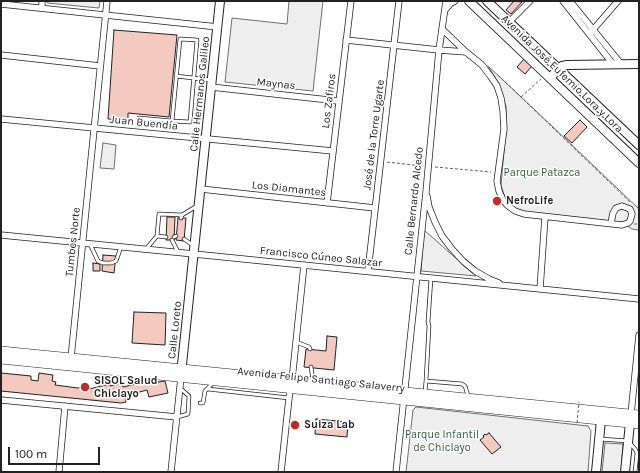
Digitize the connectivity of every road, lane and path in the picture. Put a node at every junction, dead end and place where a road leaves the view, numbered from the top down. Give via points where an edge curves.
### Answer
1 (42, 1) edge
2 (107, 1) edge
3 (220, 1) edge
4 (351, 1) edge
5 (399, 1) edge
6 (446, 1) edge
7 (454, 1) edge
8 (469, 1) edge
9 (487, 1) edge
10 (530, 1) edge
11 (563, 1) edge
12 (570, 1) edge
13 (618, 1) edge
14 (1, 4) edge
15 (42, 8) junction
16 (445, 11) junction
17 (106, 15) junction
18 (509, 22) junction
19 (218, 27) junction
20 (442, 29) junction
21 (591, 32) junction
22 (346, 40) junction
23 (394, 45) junction
24 (439, 50) junction
25 (466, 52) junction
26 (1, 55) edge
27 (617, 64) junction
28 (639, 64) edge
29 (100, 66) junction
30 (559, 68) junction
31 (494, 72) dead end
32 (176, 76) junction
33 (548, 76) junction
34 (194, 78) junction
35 (212, 84) junction
36 (521, 98) junction
37 (338, 101) junction
38 (139, 118) dead end
39 (1, 119) edge
40 (172, 121) junction
41 (94, 128) junction
42 (206, 139) junction
43 (639, 145) edge
44 (333, 151) junction
45 (381, 161) junction
46 (639, 163) edge
47 (428, 166) junction
48 (498, 173) junction
49 (201, 189) junction
50 (426, 192) junction
51 (328, 203) junction
52 (199, 205) junction
53 (635, 206) dead end
54 (375, 208) junction
55 (545, 217) junction
56 (611, 223) dead end
57 (1, 235) edge
58 (157, 236) junction
59 (166, 237) dead end
60 (174, 238) dead end
61 (184, 239) dead end
62 (83, 244) junction
63 (90, 244) junction
64 (120, 247) junction
65 (146, 249) junction
66 (194, 250) junction
67 (178, 252) junction
68 (304, 265) junction
69 (368, 271) junction
70 (417, 276) junction
71 (431, 278) junction
72 (504, 285) junction
73 (540, 289) junction
74 (639, 299) edge
75 (639, 335) edge
76 (296, 342) junction
77 (310, 349) dead end
78 (1, 351) edge
79 (71, 358) junction
80 (1, 359) edge
81 (311, 367) dead end
82 (181, 373) junction
83 (216, 381) junction
84 (426, 381) junction
85 (313, 382) junction
86 (180, 388) junction
87 (242, 388) junction
88 (208, 389) junction
89 (290, 389) junction
90 (424, 394) junction
91 (405, 396) junction
92 (468, 398) junction
93 (1, 400) edge
94 (579, 402) dead end
95 (200, 403) dead end
96 (65, 406) junction
97 (177, 417) junction
98 (635, 419) edge
99 (601, 420) junction
100 (577, 422) dead end
101 (600, 438) junction
102 (628, 441) junction
103 (58, 472) edge
104 (171, 472) edge
105 (281, 472) edge
106 (396, 472) edge
107 (596, 472) edge
108 (625, 472) edge
109 (635, 472) edge

1 - 15 street
2 - 17 street, Tumbes Norte
3 - 19 street, Calle Hermanos Galileo
4 - 22 street, Los Zafiros
5 - 23 street, José de la Torre Ugarte
6 - 16 street, Calle Bernardo Alcedo
7 - 16 street
8 - 33 street, Avenida José Eufemio Lora y Lora
9 - 18 street, Avenida José Eufemio Lora y Lora
10 - 18 street
11 - 21 street
12 - 21 street
13 - 21 street
14 - 15 street
15 - 17 street
16 - 20 street, Calle Bernardo Alcedo
17 - 19 street
17 - 29 street, Tumbes Norte
18 - 30 street, Avenida José Eufemio Lora y Lora
19 - 35 street, Calle Hermanos Galileo
20 - 24 street, Calle Bernardo Alcedo
20 - 25 street
21 - 27 street
22 - 23 street
22 - 37 street, Los Zafiros
23 - 24 street
23 - 45 street, José de la Torre Ugarte
24 - 25 street
24 - 47 street, Calle Bernardo Alcedo
25 - 48 street via 482,65 497,86 501,98 504,128
26 - 29 street
27 - 28 street
27 - 30 street via 567,65
29 - 41 street, Tumbes Norte
30 - 33 street
30 - 43 street, Avenida José Eufemio Lora y Lora
31 - 36 path
32 - 34 lane
32 - 34 lane via 180,39 197,40
32 - 40 lane
33 - 36 path
33 - 46 street, Avenida José Eufemio Lora y Lora
34 - 35 lane
34 - 40 lane via 190,122
35 - 37 street, Maynas
35 - 42 street, Calle Hermanos Galileo
36 - 53 path
37 - 44 street, Los Zafiros
38 - 40 lane
39 - 41 street, Juan Buendía
41 - 42 street, Juan Buendía
41 - 62 street, Tumbes Norte
42 - 44 street, Juan Buendía
42 - 49 street, Calle Hermanos Galileo
44 - 51 street, Los Zafiros
45 - 47 path
45 - 54 street, José de la Torre Ugarte
47 - 48 path
47 - 50 street, Calle Bernardo Alcedo
48 - 55 street via 499,191 507,205 524,214
49 - 51 street, Los Diamantes
49 - 52 street, Calle Loreto
50 - 70 street, Calle Bernardo Alcedo
50 - 72 street via 435,222 452,250 475,271
51 - 54 street, Los Diamantes
52 - 58 lane via 181,217 159,214
52 - 66 street, Calle Loreto
54 - 69 street, José de la Torre Ugarte
55 - 56 street
55 - 73 street
57 - 62 street, Francisco Cúneo Salazar
58 - 59 lane
58 - 65 lane
60 - 67 lane
61 - 66 lane
62 - 63 street, Francisco Cúneo Salazar
62 - 79 street, Tumbes Norte
63 - 64 street, Francisco Cúneo Salazar
63 - 64 lane via 98,261 103,263 116,261
64 - 65 street, Francisco Cúneo Salazar
65 - 67 street, Francisco Cúneo Salazar
66 - 67 street, Francisco Cúneo Salazar
66 - 68 street, Francisco Cúneo Salazar
66 - 82 street, Calle Loreto
68 - 69 street, Francisco Cúneo Salazar
68 - 76 street
69 - 70 street, Francisco Cúneo Salazar
70 - 71 street, Francisco Cúneo Salazar
70 - 91 street, Calle Bernardo Alcedo
71 - 72 street, Francisco Cúneo Salazar
71 - 84 lane
72 - 73 street, Francisco Cúneo Salazar
73 - 74 street, Francisco Cúneo Salazar
75 - 98 street
76 - 77 lane
76 - 89 street
78 - 79 main road, Avenida Felipe Santiago Salaverry
79 - 82 main road, Avenida Felipe Santiago Salaverry
80 - 82 main road, Avenida Felipe Santiago Salaverry
81 - 85 lane
82 - 83 main road, Avenida Felipe Santiago Salaverry
82 - 86 street, Calle Loreto
82 - 89 main road, Avenida Felipe Santiago Salaverry
83 - 87 main road, Avenida Felipe Santiago Salaverry
83 - 88 lane
84 - 90 lane
84 - 92 lane via 462,384
85 - 89 main road, Avenida Felipe Santiago Salaverry
85 - 91 main road, Avenida Felipe Santiago Salaverry
86 - 97 street, Calle Loreto
86 - 97 lane via 189,396 190,402 188,414
87 - 88 lane
87 - 89 main road, Avenida Felipe Santiago Salaverry via 275,391
88 - 95 lane via 205,391 203,403
89 - 91 main road, Avenida Felipe Santiago Salaverry
89 - 105 street
90 - 91 main road, Avenida Felipe Santiago Salaverry
90 - 92 main road, Avenida Felipe Santiago Salaverry
91 - 99 main road, Avenida Felipe Santiago Salaverry
91 - 106 street, Calle Bernardo Alcedo
92 - 98 main road, Avenida Felipe Santiago Salaverry
93 - 96 street
94 - 100 path, bridge
96 - 97 street
96 - 103 street
97 - 104 street, Calle Loreto
98 - 99 main road, Avenida Felipe Santiago Salaverry
98 - 102 street
99 - 101 street
101 - 102 lane
101 - 107 street
102 - 108 street
102 - 109 lane via 637,453

